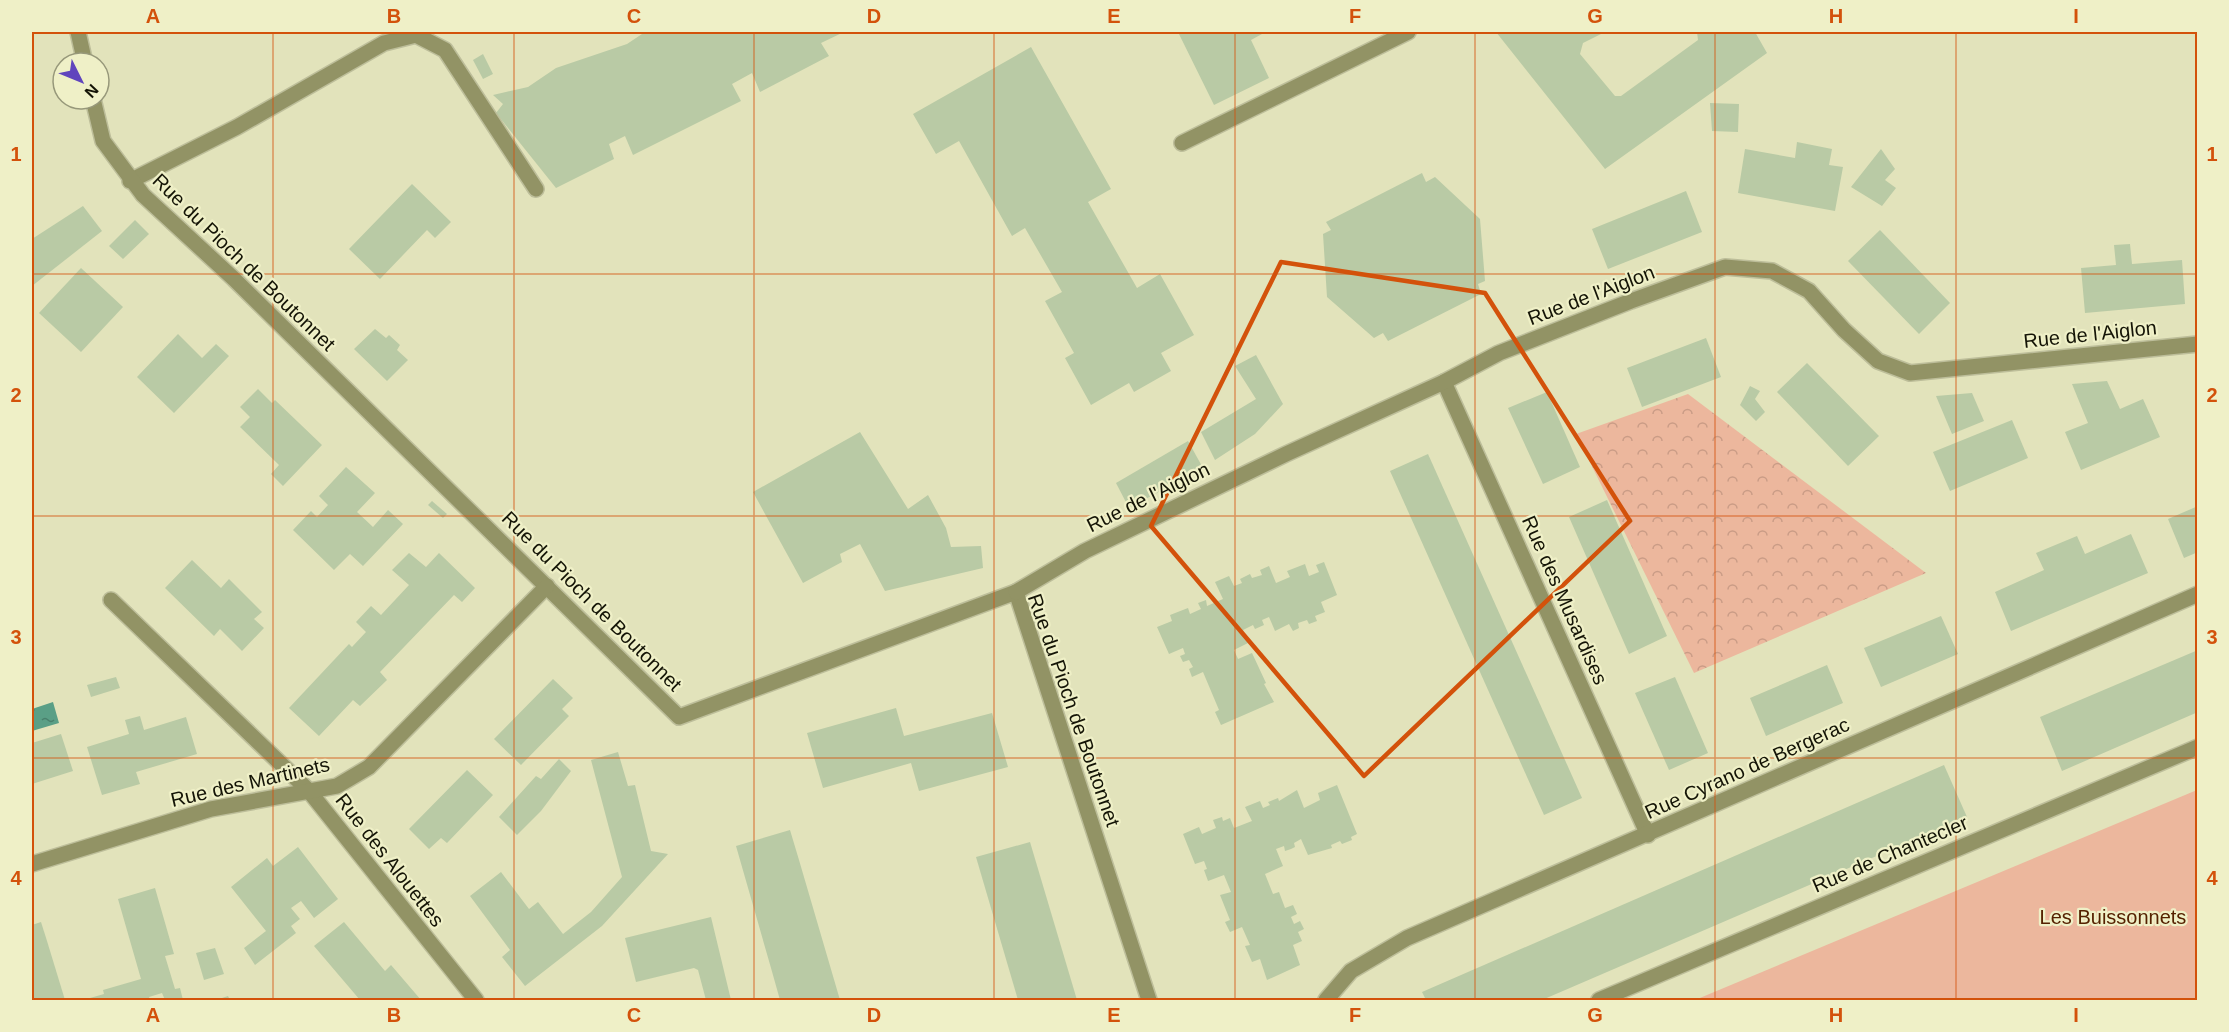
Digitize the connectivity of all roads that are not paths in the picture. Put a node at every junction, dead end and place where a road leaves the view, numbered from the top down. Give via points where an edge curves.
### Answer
1 (79, 32) edge
2 (1408, 32) edge
3 (83, 51) edge
4 (96, 111) edge
5 (1182, 143) dead end
6 (130, 181) junction
7 (536, 189) dead end
8 (2198, 344) edge
9 (1444, 382) junction
10 (547, 586) junction
11 (1016, 592) junction
12 (2198, 594) edge
13 (111, 600) dead end
14 (2198, 747) edge
15 (309, 791) junction
16 (1648, 834) junction
17 (32, 864) edge
18 (476, 1000) edge
19 (1149, 1000) edge
20 (1326, 1000) edge
21 (1599, 1000) edge

1 - 3 street
2 - 5 street
4 - 6 street, Rue du Pioch de Boutonnet via 103,141
6 - 7 street via 237,127 384,43 416,35 445,50
6 - 10 street, Rue du Pioch de Boutonnet
8 - 9 street, Rue de l'Aiglon via 1910,373 1878,361 1809,291 1772,271 1725,267 1498,353
9 - 11 street, Rue de l'Aiglon via 1085,551
9 - 16 street, Rue des Musardises
10 - 11 street, Rue du Pioch de Boutonnet via 679,717
10 - 15 street, Rue des Martinets via 369,767 337,786
11 - 19 street, Rue du Pioch de Boutonnet
12 - 16 street, Rue Cyrano de Bergerac
13 - 15 street, Rue des Alouettes
14 - 21 street, Rue de Chantecler
15 - 17 street, Rue des Martinets via 211,809
15 - 18 street, Rue des Alouettes
16 - 20 street, Rue Cyrano de Bergerac via 1407,938 1351,972

